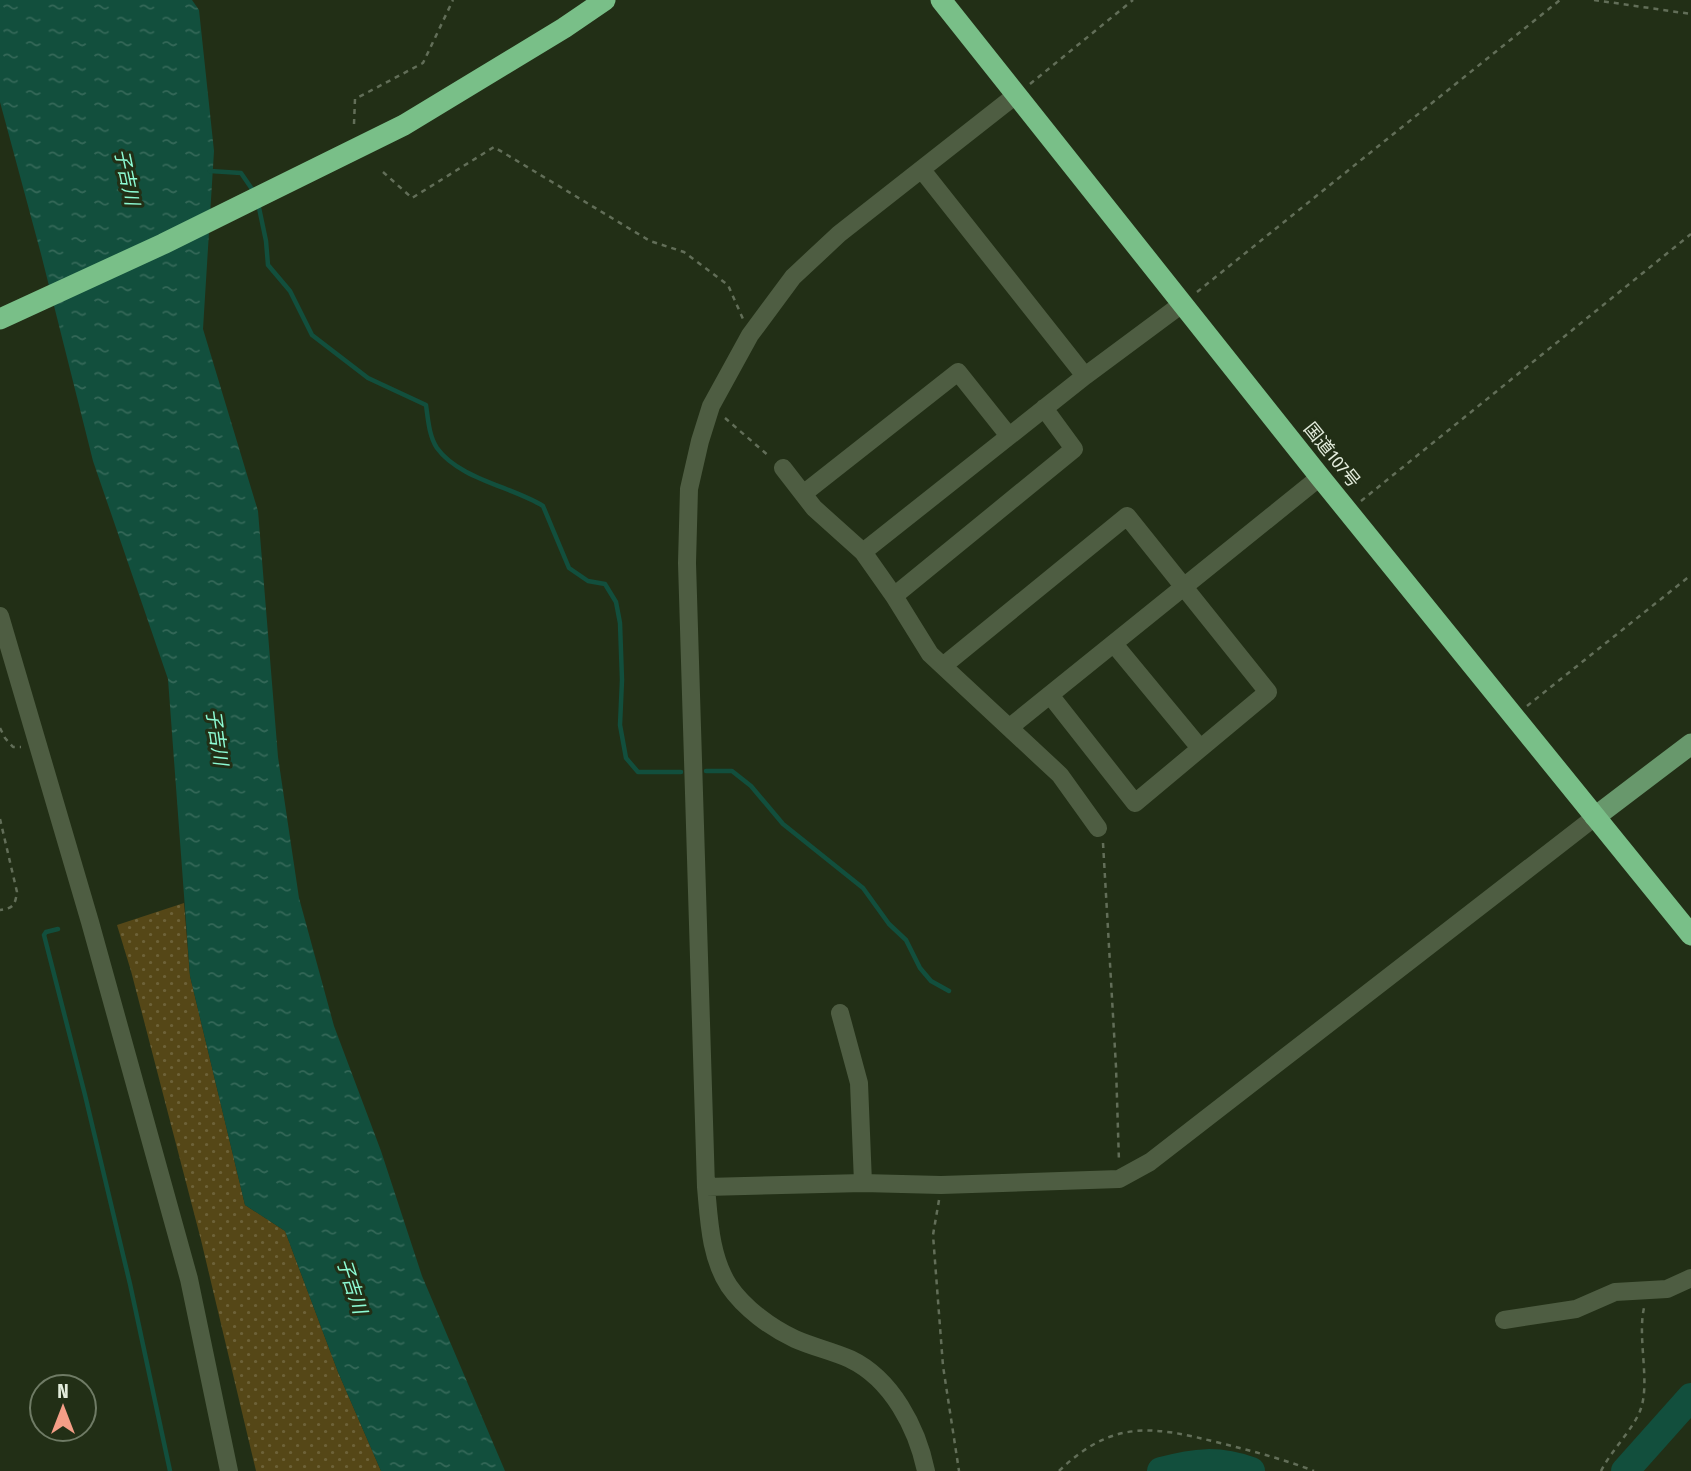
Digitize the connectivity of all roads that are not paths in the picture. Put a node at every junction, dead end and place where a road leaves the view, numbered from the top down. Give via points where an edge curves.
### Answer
1 (587, 0) edge
2 (605, 0) edge
3 (941, 0) edge
4 (1016, 95) junction
5 (922, 170) junction
6 (291, 182) junction
7 (1182, 304) junction
8 (0, 319) edge
9 (1085, 376) junction
10 (1044, 408) junction
11 (1009, 436) junction
12 (783, 468) road end
13 (1320, 477) junction
14 (803, 494) junction
15 (863, 552) junction
16 (1184, 588) junction
17 (894, 596) junction
18 (0, 616) edge
19 (1114, 644) junction
20 (943, 666) junction
21 (1050, 695) junction
22 (1010, 727) junction
23 (1691, 744) edge
24 (1200, 748) junction
25 (1595, 817) junction
26 (1098, 828) road end
27 (1691, 935) edge
28 (840, 1013) dead end
29 (863, 1183) junction
30 (706, 1187) junction
31 (1691, 1278) edge
32 (1504, 1320) dead end
33 (229, 1471) edge
34 (926, 1471) edge

1 - 6 highway via 464,80
2 - 6 highway via 404,125
3 - 4 highway, 国道107号
4 - 5 street
4 - 7 highway, 国道107号
5 - 9 street
5 - 30 street via 802,269 750,335 711,406 689,489 687,563
6 - 8 highway
7 - 9 street
7 - 13 highway, 国道107号
9 - 10 street
10 - 11 street
10 - 17 street via 1074,449
11 - 14 street via 958,372
11 - 15 street
12 - 14 street
13 - 16 street
13 - 25 highway, 国道107号
14 - 15 street
15 - 17 street
16 - 19 street
16 - 20 street via 1127,516
16 - 24 street via 1268,692
17 - 20 street via 930,654
18 - 33 street via 189,1279
19 - 21 street
19 - 24 street
20 - 22 street
21 - 22 street
21 - 24 street via 1135,803
22 - 26 street via 1060,775
23 - 25 main road
25 - 27 highway, 国道107号
25 - 29 street via 1150,1162 1119,1179
28 - 29 street via 859,1083
29 - 30 street
30 - 34 street via 710,1232 728,1285 766,1322 795,1339 852,1360 875,1376 896,1397
31 - 32 street via 1667,1289 1615,1292 1576,1309

